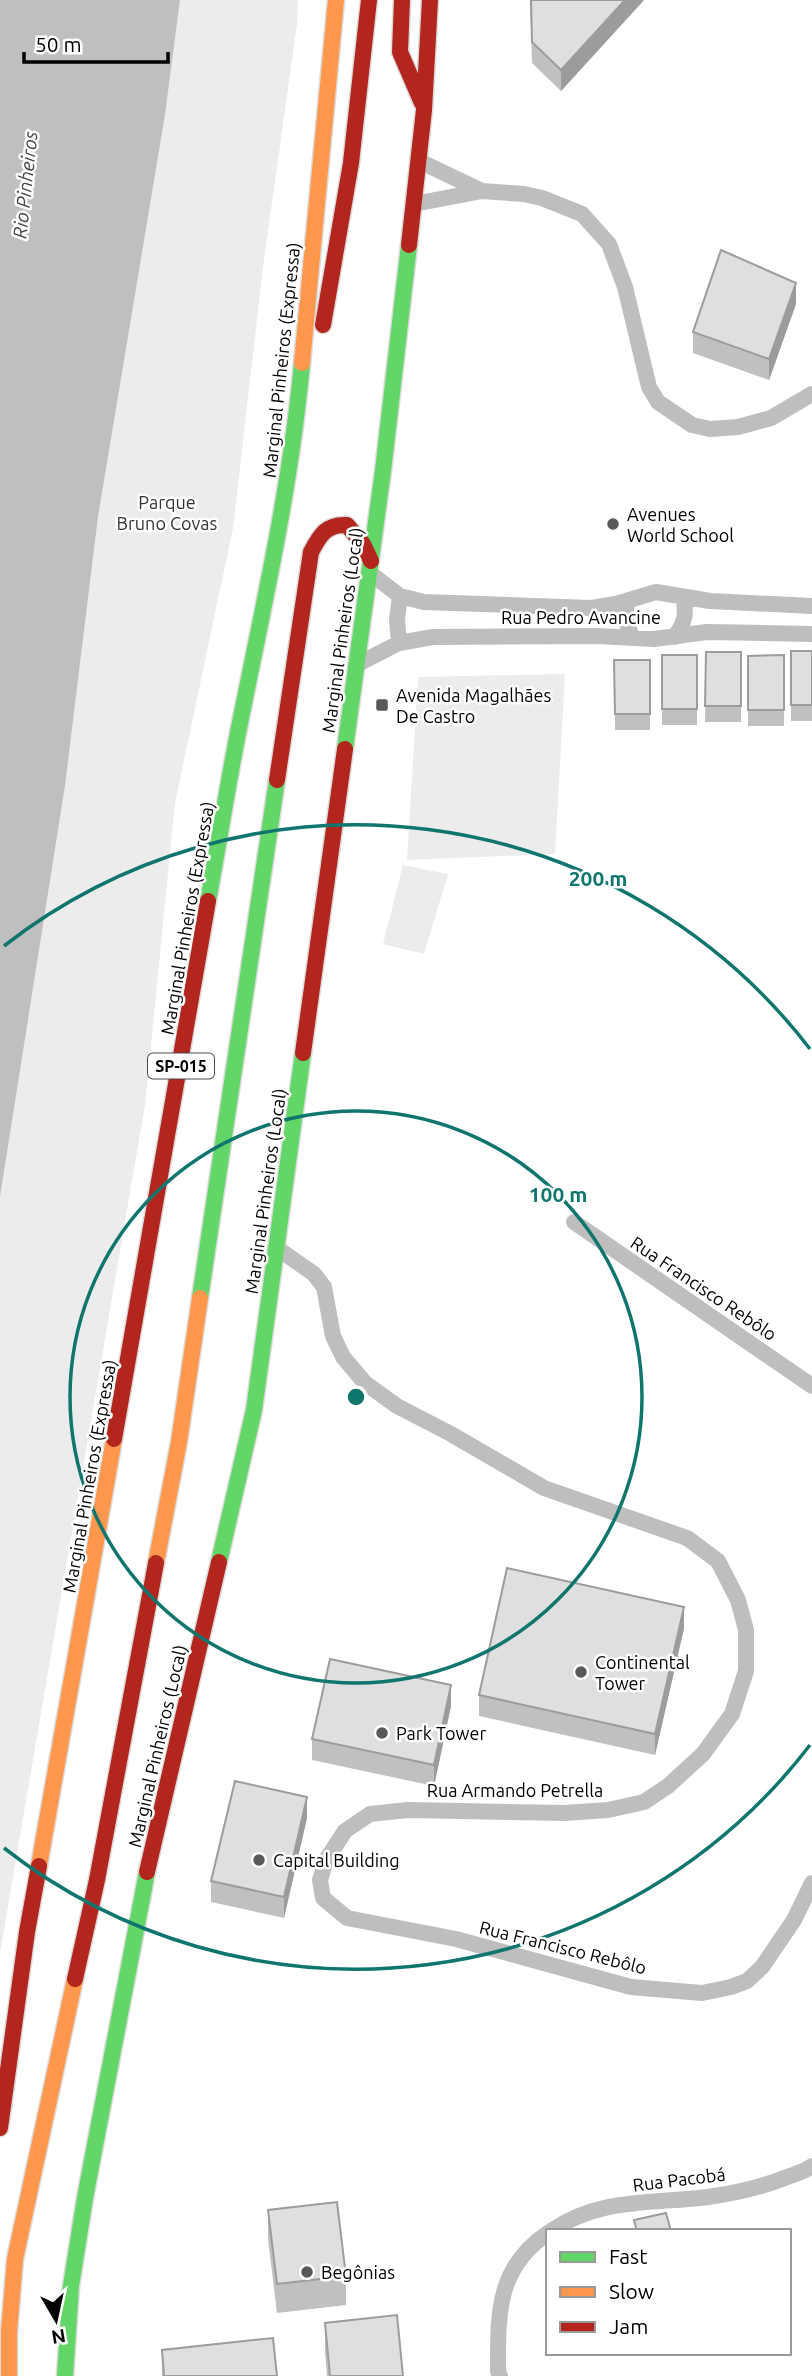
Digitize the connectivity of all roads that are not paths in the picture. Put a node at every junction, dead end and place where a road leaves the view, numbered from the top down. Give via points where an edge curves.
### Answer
1 (336, 0) edge
2 (369, 0) edge
3 (402, 0) edge
4 (430, 0) edge
5 (424, 110) junction
6 (419, 161) junction
7 (482, 191) junction
8 (414, 204) junction
9 (812, 394) edge
10 (297, 416) junction
11 (371, 567) junction
12 (400, 596) junction
13 (683, 597) junction
14 (627, 601) junction
15 (812, 606) edge
16 (812, 634) edge
17 (632, 637) junction
18 (674, 637) junction
19 (399, 643) junction
20 (356, 665) junction
21 (574, 1222) dead end
22 (277, 1248) junction
23 (812, 1385) edge
24 (812, 1884) edge
25 (376, 1924) joint
26 (0, 2129) edge
27 (812, 2166) edge
28 (554, 2229) edge
29 (546, 2235) edge
30 (9, 2376) edge
31 (65, 2376) edge
32 (500, 2376) edge

1 - 10 highway, Marginal Pinheiros (Expressa) / SP-015
2 - 10 highway via 331,283 316,356
3 - 5 highway via 400,52
4 - 5 highway, Marginal Pinheiros (Local)
5 - 6 highway, Marginal Pinheiros (Local)
6 - 7 street
6 - 8 highway, Marginal Pinheiros (Local)
7 - 8 street
7 - 9 street via 542,198 582,214 609,244 625,287 649,387 674,415 710,429 738,427 771,418
8 - 11 highway, Marginal Pinheiros (Local)
10 - 26 highway, Marginal Pinheiros (Expressa) / SP-015 via 30,1918
11 - 12 street, Rua Pedro Avancine
11 - 20 highway, Marginal Pinheiros (Local)
11 - 30 highway via 363,544 346,525 334,524 324,530 311,552 179,1442 97,1880 16,2259
12 - 14 street, Rua Pedro Avancine via 424,602 591,608
12 - 19 street
13 - 14 street, Rua Pedro Avancine via 656,592
13 - 15 street, Rua Pedro Avancine
13 - 18 street via 683,625
14 - 17 street via 625,618
16 - 18 street, Rua Pedro Avancine via 707,632
17 - 18 street, Rua Pedro Avancine
17 - 19 street, Rua Pedro Avancine via 484,636
19 - 20 street, Rua Pedro Avancine
20 - 22 highway, Marginal Pinheiros (Local)
21 - 23 street, Rua Francisco Rebôlo
22 - 25 street, Rua Armando Petrella via 314,1274 324,1287 333,1336 343,1357 365,1383 397,1406 544,1488 687,1538 718,1562 746,1630 746,1671 732,1714 703,1754 644,1802 564,1813 408,1810 370,1814 345,1831 326,1860 320,1880 323,1898 347,1918
22 - 31 highway, Marginal Pinheiros (Local) via 254,1410 148,1869 85,2198 71,2286
24 - 25 street, Rua Francisco Rebôlo via 794,1920 747,1981 702,1993 631,1987 456,1939
27 - 28 street, Rua Pacobá via 768,2185 708,2197 604,2207 572,2217
29 - 32 street, Rua Pacobá via 512,2271 498,2312

